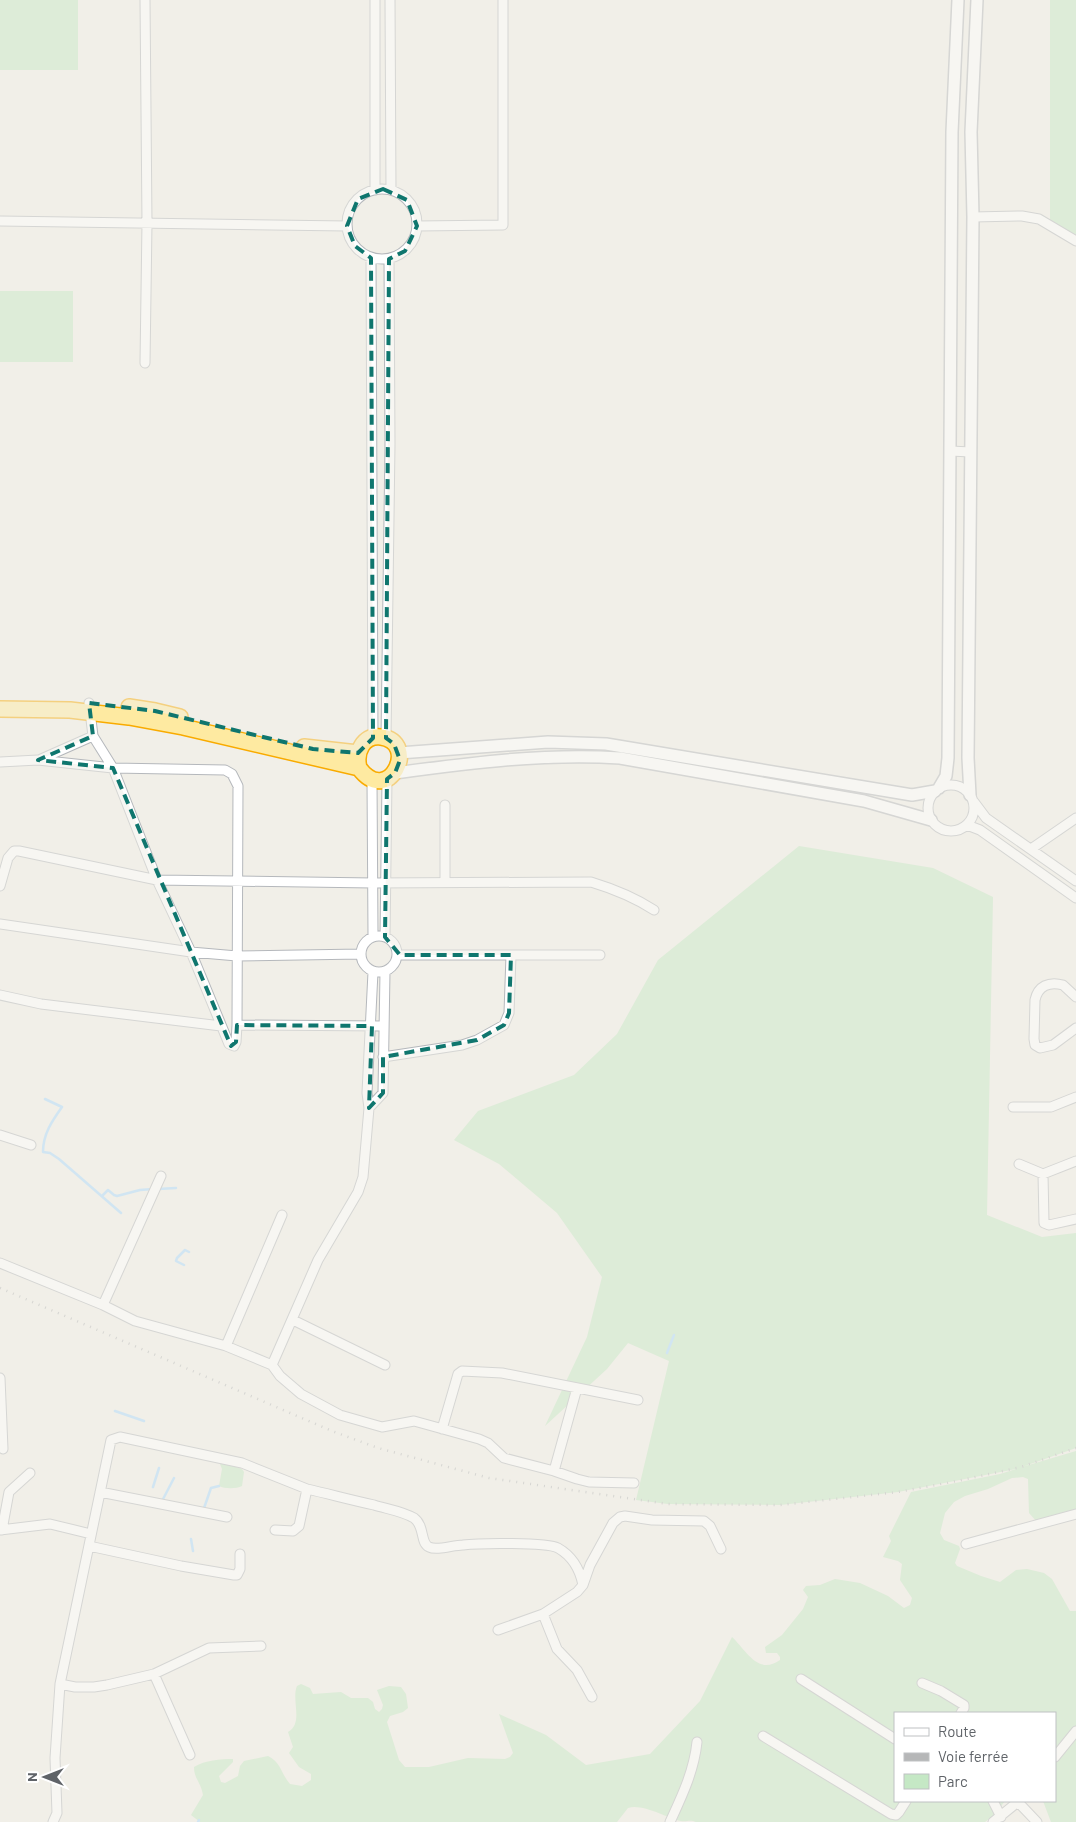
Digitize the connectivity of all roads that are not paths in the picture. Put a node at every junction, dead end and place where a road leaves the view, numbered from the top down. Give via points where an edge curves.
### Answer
1 (145, 0) edge
2 (375, 0) edge
3 (390, 0) edge
4 (503, 0) edge
5 (958, 0) edge
6 (977, 0) edge
7 (375, 190) junction
8 (391, 190) junction
9 (973, 217) junction
10 (0, 221) edge
11 (147, 223) junction
12 (347, 226) junction
13 (417, 226) junction
14 (1076, 241) edge
15 (371, 258) junction
16 (388, 259) junction
17 (145, 363) dead end
18 (951, 451) junction
19 (970, 452) junction
20 (0, 701) edge
21 (90, 708) junction
22 (0, 709) edge
23 (93, 736) junction
24 (379, 738) junction
25 (358, 752) junction
26 (399, 753) junction
27 (38, 760) junction
28 (0, 762) edge
29 (113, 768) junction
30 (359, 768) junction
31 (385, 777) junction
32 (937, 790) junction
33 (972, 798) junction
34 (445, 805) dead end
35 (1076, 818) edge
36 (931, 820) junction
37 (967, 825) junction
38 (1031, 849) junction
39 (157, 880) junction
40 (237, 880) junction
41 (1076, 881) edge
42 (386, 882) junction
43 (445, 882) junction
44 (373, 883) junction
45 (0, 886) edge
46 (1076, 898) edge
47 (654, 910) dead end
48 (0, 924) edge
49 (373, 936) junction
50 (385, 937) junction
51 (191, 952) junction
52 (361, 954) junction
53 (398, 955) junction
54 (511, 955) junction
55 (600, 955) dead end
56 (238, 956) junction
57 (373, 972) junction
58 (385, 972) junction
59 (0, 995) edge
60 (1076, 997) edge
61 (237, 1025) junction
62 (221, 1026) junction
63 (372, 1026) junction
64 (384, 1026) junction
65 (1076, 1028) edge
66 (383, 1057) junction
67 (1076, 1097) edge
68 (1013, 1107) dead end
69 (369, 1108) junction
70 (0, 1135) edge
71 (32, 1145) dead end
72 (1076, 1161) edge
73 (1019, 1164) dead end
74 (1043, 1174) junction
75 (161, 1176) dead end
76 (282, 1215) dead end
77 (1076, 1219) edge
78 (0, 1263) edge
79 (103, 1305) junction
80 (293, 1320) junction
81 (226, 1346) junction
82 (272, 1365) junction
83 (386, 1365) dead end
84 (0, 1378) edge
85 (577, 1388) junction
86 (638, 1400) dead end
87 (442, 1429) junction
88 (3, 1450) dead end
89 (554, 1471) junction
90 (30, 1473) dead end
91 (634, 1483) dead end
92 (307, 1489) junction
93 (100, 1492) junction
94 (1076, 1514) edge
95 (227, 1517) dead end
96 (1, 1530) edge
97 (275, 1530) dead end
98 (91, 1534) junction
99 (966, 1544) dead end
100 (89, 1546) junction
101 (721, 1549) dead end
102 (240, 1554) dead end
103 (583, 1585) junction
104 (543, 1614) junction
105 (498, 1630) dead end
106 (261, 1646) dead end
107 (154, 1674) junction
108 (801, 1680) dead end
109 (922, 1682) dead end
110 (60, 1684) junction
111 (592, 1697) dead end
112 (962, 1712) edge
113 (1076, 1731) edge
114 (763, 1736) dead end
115 (894, 1738) edge
116 (697, 1742) dead end
117 (190, 1755) dead end
118 (1056, 1756) edge
119 (905, 1802) edge
120 (993, 1802) edge
121 (1018, 1802) edge
122 (1020, 1802) edge
123 (998, 1819) edge
124 (53, 1822) edge
125 (670, 1822) edge
126 (1037, 1822) edge

1 - 11 street
2 - 7 street
3 - 8 street
4 - 13 street via 503,225
5 - 18 street via 952,132
6 - 9 street via 971,132
7 - 8 street
7 - 12 street via 358,199 348,216
8 - 13 street via 413,207
9 - 14 street via 1039,219
9 - 19 street
10 - 11 street
11 - 12 street
11 - 17 street
12 - 15 street via 354,246
13 - 16 street via 416,235 405,251
15 - 16 street
15 - 24 street
16 - 24 street via 390,444
18 - 19 street
18 - 32 street via 948,758 946,776
19 - 33 street via 968,758
20 - 21 highway
21 - 22 highway
21 - 23 street
21 - 25 highway via 155,711 313,749
21 - 30 highway
23 - 27 street
23 - 29 street
24 - 25 highway via 366,741
24 - 26 highway via 394,744
25 - 30 highway
26 - 31 highway via 400,760
26 - 32 street via 548,742 606,744 912,795
27 - 28 street
27 - 29 street
29 - 39 street
29 - 40 street via 225,770 232,774 238,786
30 - 31 highway via 364,776
31 - 36 street via 542,756 620,758 864,801
31 - 42 street
31 - 44 street
32 - 33 street via 959,786
32 - 36 street via 928,805
33 - 37 street via 973,814
33 - 38 street via 986,818
34 - 43 street
35 - 38 street
36 - 37 street via 948,831
37 - 46 street via 980,830
38 - 41 street
39 - 40 street
39 - 45 street via 19,850 8,858
39 - 51 street
40 - 44 street
40 - 56 street
42 - 43 street
42 - 44 street
42 - 50 street
43 - 47 street via 591,882 616,889
44 - 49 street
48 - 51 street
49 - 50 street
49 - 52 street via 364,943
50 - 53 street via 394,944
51 - 56 street
51 - 62 street
52 - 56 street
52 - 57 street via 364,965
53 - 54 street
53 - 58 street via 394,966
54 - 55 street
54 - 66 street via 510,1013 504,1025 462,1045
56 - 61 street
57 - 58 street
57 - 63 street
58 - 64 street
59 - 62 street via 41,1004
60 - 65 street via 1056,983 1040,988 1035,1000 1035,1045 1040,1048 1053,1045
61 - 62 street via 234,1046 229,1044
61 - 63 street
63 - 64 street
63 - 69 street
64 - 66 street
66 - 69 street via 383,1093
67 - 68 street via 1051,1106
69 - 80 street via 363,1177 358,1192 318,1260
70 - 71 street
72 - 74 street
73 - 74 street
74 - 77 street via 1044,1223 1049,1225
75 - 79 street
76 - 81 street
78 - 79 street
79 - 81 street via 135,1321
80 - 82 street
80 - 83 street
81 - 82 street
82 - 87 street via 301,1394 340,1414 382,1427 414,1421
84 - 88 street
85 - 86 street
85 - 87 street via 502,1373 462,1372 458,1374
85 - 89 street
87 - 89 street via 488,1443 504,1458
89 - 91 street via 589,1482
90 - 96 street via 9,1492
92 - 93 street via 242,1463 120,1437 114,1438 110,1444
92 - 97 street via 300,1526 293,1532
92 - 103 street via 411,1517 419,1523 424,1543 429,1548 464,1544 556,1547 576,1565
93 - 95 street
93 - 98 street
94 - 99 street
96 - 98 street via 50,1524
98 - 100 street
100 - 102 street via 234,1575 240,1572
100 - 110 street
101 - 103 street via 710,1526 704,1521 620,1517 613,1523
103 - 104 street
104 - 105 street
104 - 111 street via 557,1649 577,1670
106 - 107 street via 209,1648
107 - 110 street via 94,1687
107 - 117 street
108 - 115 street
109 - 112 street via 964,1704
110 - 124 street via 55,1758 57,1813
113 - 118 street
114 - 119 street via 891,1814 896,1815
116 - 125 street via 688,1784
120 - 123 street
121 - 123 street
122 - 126 street

